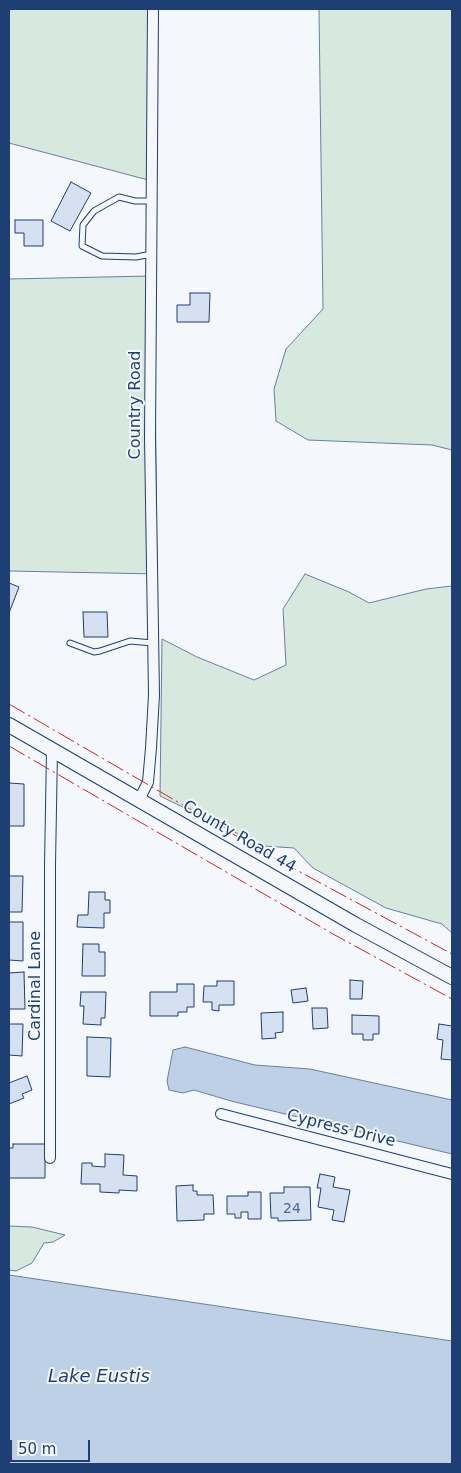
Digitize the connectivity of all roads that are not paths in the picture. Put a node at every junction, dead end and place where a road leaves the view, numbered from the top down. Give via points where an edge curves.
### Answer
1 (153, 9) edge
2 (153, 201) junction
3 (152, 254) junction
4 (70, 643) dead end
5 (152, 643) junction
6 (9, 725) edge
7 (52, 750) junction
8 (139, 800) junction
9 (452, 977) edge
10 (221, 1114) dead end
11 (50, 1158) dead end
12 (452, 1174) edge

1 - 2 street, Country Road
2 - 3 street, Country Road
2 - 3 lane via 118,197 94,211 83,225 82,246 102,256
3 - 5 street, Country Road
4 - 5 lane via 94,652 130,641
5 - 8 street, Country Road via 152,748 148,782
6 - 7 main road, County Road 44
7 - 8 main road, County Road 44
7 - 11 street, Cardinal Lane
8 - 9 main road, County Road 44
10 - 12 street, Cypress Drive

